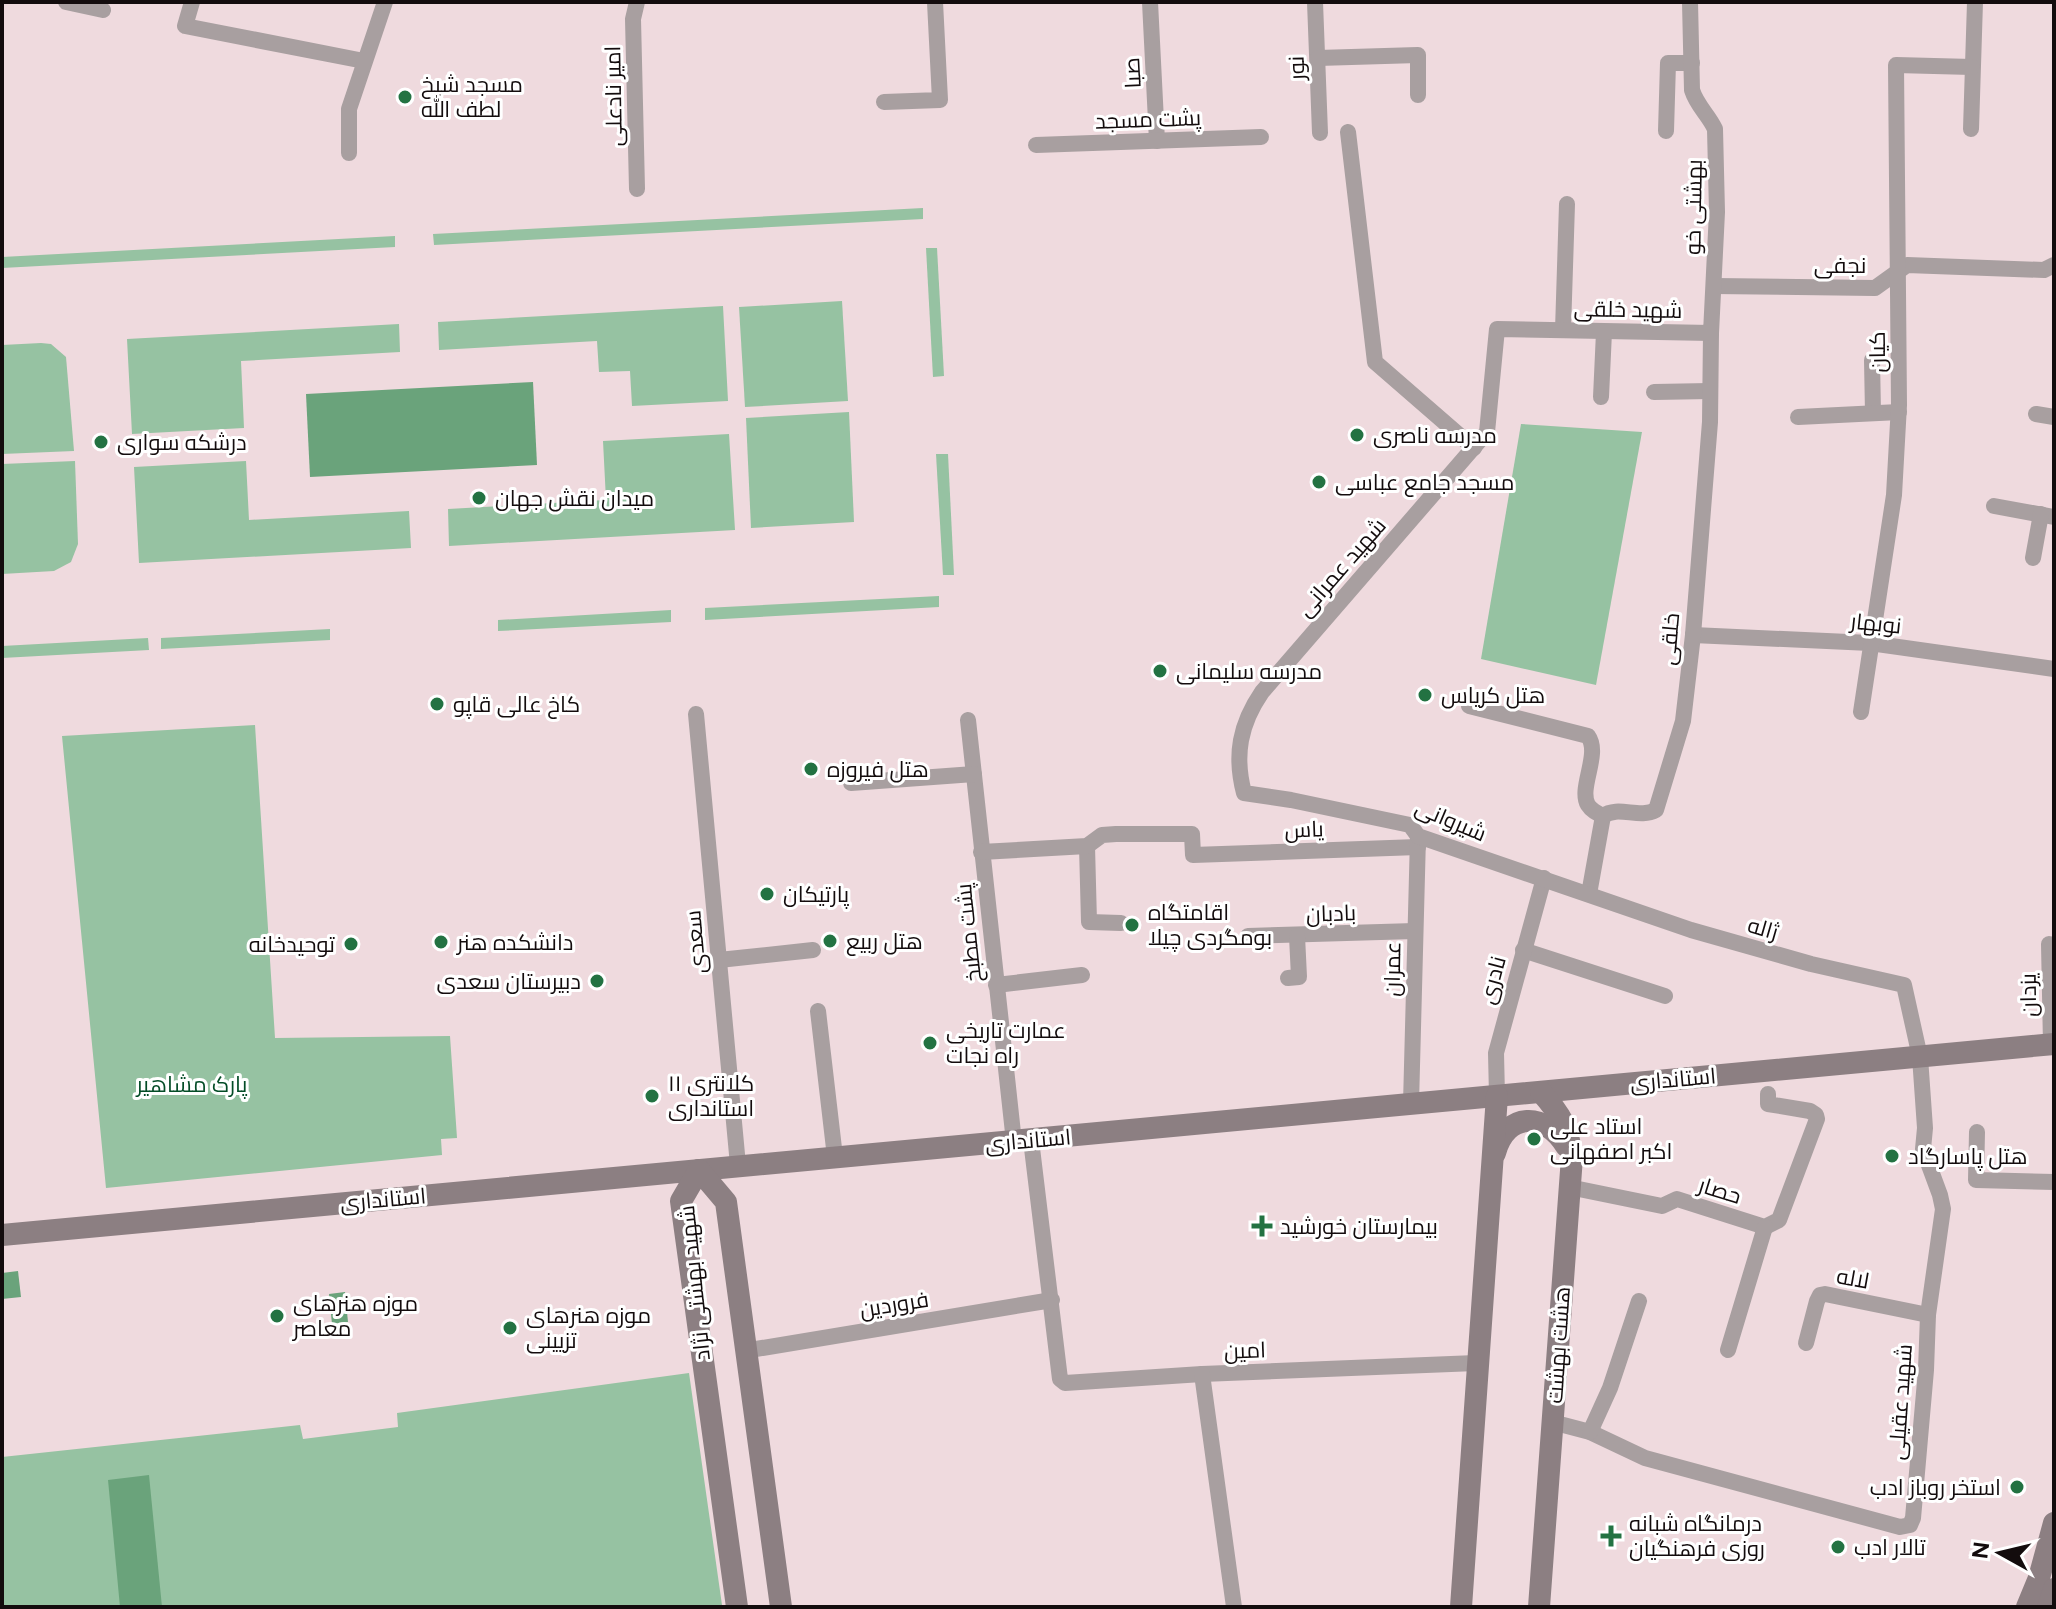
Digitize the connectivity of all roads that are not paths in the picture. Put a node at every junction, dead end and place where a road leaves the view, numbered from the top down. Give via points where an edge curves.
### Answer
1 (66, 2) edge
2 (192, 2) edge
3 (385, 2) edge
4 (637, 2) edge
5 (935, 2) edge
6 (1150, 2) edge
7 (1315, 2) edge
8 (1690, 2) edge
9 (1975, 2) edge
10 (103, 10) dead end
11 (1318, 58) junction
12 (364, 61) junction
13 (1692, 63) junction
14 (1972, 67) junction
15 (1418, 95) dead end
16 (884, 102) dead end
17 (1971, 129) dead end
18 (1666, 131) dead end
19 (1348, 132) dead end
20 (1320, 133) dead end
21 (1261, 137) dead end
22 (1157, 141) junction
23 (1036, 145) dead end
24 (349, 153) dead end
25 (637, 189) dead end
26 (1567, 204) dead end
27 (2054, 265) edge
28 (1897, 272) junction
29 (1714, 286) junction
30 (1497, 329) joint
31 (1563, 330) junction
32 (1604, 332) junction
33 (1711, 333) junction
34 (1872, 360) dead end
35 (1710, 391) junction
36 (1654, 392) dead end
37 (1601, 397) dead end
38 (1899, 412) junction
39 (1873, 413) junction
40 (2036, 414) dead end
41 (1798, 417) dead end
42 (2054, 417) edge
43 (1474, 448) junction
44 (1994, 506) dead end
45 (2047, 516) edge
46 (2033, 558) dead end
47 (1693, 635) junction
48 (1870, 643) junction
49 (2054, 669) edge
50 (1469, 706) dead end
51 (1861, 712) dead end
52 (696, 714) dead end
53 (968, 720) dead end
54 (974, 774) junction
55 (851, 783) dead end
56 (1244, 793) joint
57 (1603, 816) junction
58 (1418, 841) junction
59 (1087, 846) junction
60 (981, 852) junction
61 (1544, 878) junction
62 (1589, 894) junction
63 (1121, 923) dead end
64 (1415, 931) junction
65 (1248, 936) dead end
66 (1297, 936) junction
67 (2049, 944) dead end
68 (813, 950) dead end
69 (1523, 950) junction
70 (719, 960) junction
71 (1082, 975) dead end
72 (1288, 978) dead end
73 (996, 985) junction
74 (1665, 996) dead end
75 (818, 1011) dead end
76 (2052, 1044) edge
77 (1920, 1057) junction
78 (1541, 1092) junction
79 (1768, 1094) dead end
80 (1497, 1096) junction
81 (1411, 1104) junction
82 (1977, 1132) dead end
83 (1023, 1141) junction
84 (835, 1157) junction
85 (1494, 1157) junction
86 (1572, 1157) junction
87 (738, 1165) junction
88 (699, 1170) junction
89 (2054, 1182) edge
90 (1569, 1187) junction
91 (1765, 1227) junction
92 (2, 1235) edge
93 (1052, 1300) junction
94 (1639, 1301) dead end
95 (1928, 1315) junction
96 (1806, 1343) dead end
97 (1728, 1350) dead end
98 (744, 1351) junction
99 (1476, 1363) junction
100 (1202, 1374) junction
101 (1552, 1422) junction
102 (1590, 1432) junction
103 (2054, 1523) edge
104 (2054, 1589) edge
105 (737, 1607) edge
106 (781, 1607) edge
107 (1234, 1607) edge
108 (1461, 1607) edge
109 (1539, 1607) edge
110 (2027, 1607) edge
111 (2048, 1607) edge

1 - 10 street
2 - 12 street via 185,26
3 - 12 street
4 - 25 street, امیر نادعلی
5 - 16 street via 940,100
6 - 22 street, صبا
7 - 11 street, نور
8 - 13 street
9 - 14 street
11 - 15 street via 1418,55
11 - 20 street, نور
12 - 24 street via 349,109
13 - 18 street via 1668,63
13 - 29 street, بهشتی خو via 1696,104 1715,129
14 - 17 street
14 - 28 street, کیان via 1896,65
19 - 43 street via 1375,362
21 - 22 street, پشت مسجد
22 - 23 street, پشت مسجد
26 - 31 street
27 - 28 street, نجفی via 2044,270 1907,265
28 - 29 street, نجفی via 1875,288
28 - 38 street, کیان
29 - 33 street, شهید خلقی
30 - 31 street, شهید خلقی
30 - 43 street, شهید عمرانی via 1487,432
31 - 32 street, شهید خلقی
32 - 33 street, شهید خلقی
32 - 37 street
33 - 35 street, خلقی
34 - 39 street
35 - 36 street
35 - 47 street, خلقی
38 - 39 street
38 - 48 street, کیان via 1894,495
39 - 41 street
40 - 42 street
43 - 56 street, شهید عمرانی via 1248,712 1238,754
44 - 45 street
45 - 46 street
47 - 48 street, نوبهار
47 - 57 street, خلقی via 1683,721 1656,810 1609,811
48 - 49 street, نوبهار
48 - 51 street, کیان
50 - 57 street via 1588,736 1591,764 1585,800
52 - 70 street, سعدی
53 - 54 street, پشت مطبخ
54 - 55 street
54 - 60 street, پشت مطبخ
56 - 58 street, شیروانی via 1410,825
57 - 62 street
58 - 59 street, یاس via 1193,855 1192,834 1102,835
58 - 61 street, شیروانی
58 - 64 street, عمران
59 - 60 street
59 - 63 street via 1089,922
60 - 73 street, پشت مطبخ
61 - 62 street, ژاله
61 - 69 street, نادری
62 - 77 street, ژاله via 1706,935 1904,985
64 - 66 street, بادبان
64 - 81 street, عمران
65 - 66 street, بادبان
66 - 72 street via 1299,977
67 - 76 street, یزدان
68 - 70 street
69 - 74 street
69 - 80 street, نادری via 1496,1053
70 - 87 street, سعدی
71 - 73 street
73 - 83 street, پشت مطبخ
75 - 84 street
76 - 77 main road, استانداری
77 - 78 main road, استانداری
77 - 95 street, شهید عقیلی via 1923,1149 1943,1209
78 - 80 main road, استانداری
78 - 86 main road, هشت بهشت via 1559,1112
79 - 91 street via 1768,1104 1810,1111 1817,1119 1779,1220
80 - 81 main road, استانداری
80 - 85 main road
81 - 83 main road, استانداری
82 - 89 street via 1976,1180
83 - 84 main road, استانداری
83 - 93 street, پشت مطبخ
84 - 87 main road, استانداری
85 - 86 main road via 1507,1131 1533,1121 1557,1131
85 - 99 main road
86 - 90 main road, هشت بهشت
87 - 88 main road, استانداری
88 - 92 main road, استانداری
88 - 98 main road, شهید بهشتی نژاد via 726,1202
88 - 105 main road, شهید بهشتی نژاد via 681,1201
90 - 91 street, حصار via 1662,1206 1677,1199
90 - 101 main road, هشت بهشت
91 - 97 street
93 - 98 street, فروردین
93 - 100 street, پشت مطبخ via 1060,1379 1065,1383
94 - 102 street
95 - 96 street, لاله via 1820,1295
95 - 102 street, شهید عقیلی via 1910,1525 1900,1527 1726,1482 1645,1458
98 - 106 main road, شهید بهشتی نژاد
99 - 100 street, امین
99 - 108 main road
100 - 107 street, امین
101 - 102 street, شهید عقیلی
101 - 109 main road, هشت بهشت
103 - 110 main road
104 - 111 main road

